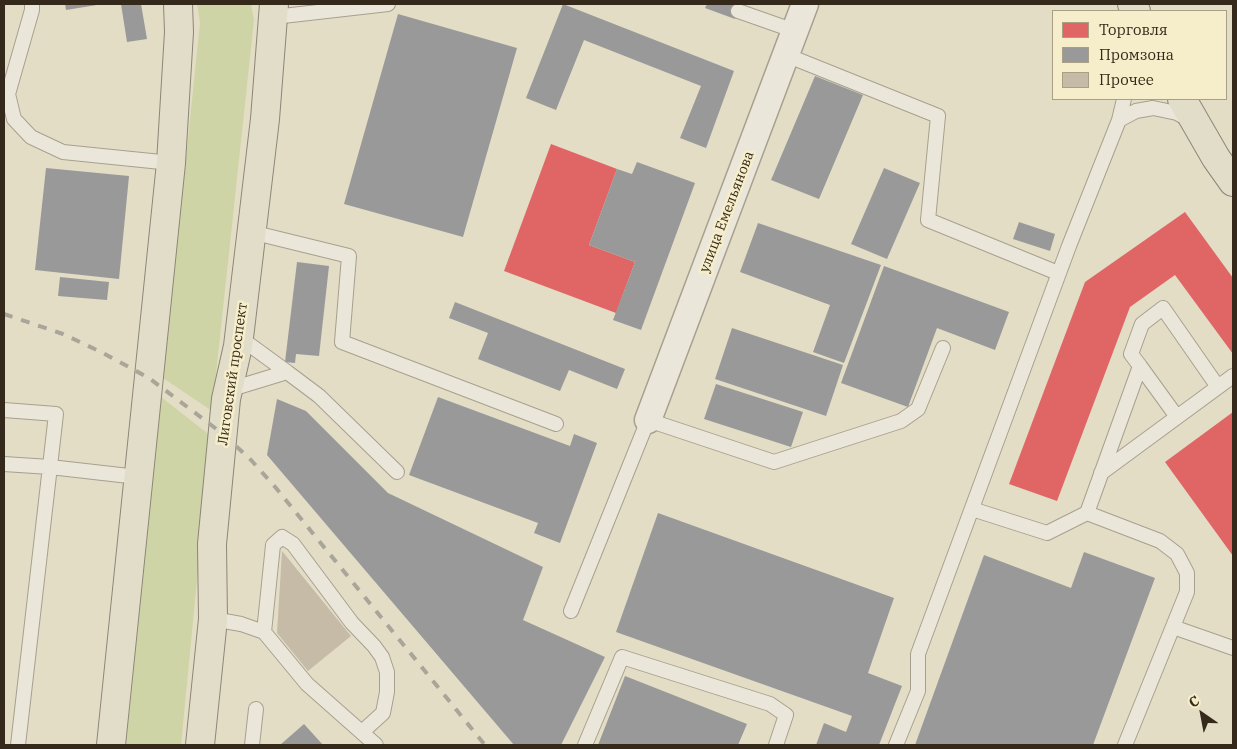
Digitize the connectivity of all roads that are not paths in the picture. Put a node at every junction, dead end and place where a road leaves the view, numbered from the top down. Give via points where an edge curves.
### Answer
1 (32, 4) edge
2 (178, 4) edge
3 (388, 4) edge
4 (805, 4) edge
5 (274, 10) edge
6 (738, 11) dead end
7 (795, 32) junction
8 (786, 55) junction
9 (1124, 100) edge
10 (1183, 100) edge
11 (1119, 120) junction
12 (9, 122) edge
13 (1194, 122) junction
14 (171, 163) junction
15 (1233, 182) edge
16 (252, 232) junction
17 (1058, 273) junction
18 (240, 337) junction
19 (943, 348) dead end
20 (1140, 366) junction
21 (287, 372) junction
22 (1233, 376) edge
23 (1218, 387) junction
24 (228, 390) junction
25 (4, 410) edge
26 (1177, 417) junction
27 (648, 420) junction
28 (556, 424) dead end
29 (4, 464) edge
30 (50, 468) junction
31 (397, 472) dead end
32 (1101, 473) junction
33 (138, 478) junction
34 (972, 509) junction
35 (1087, 514) junction
36 (571, 611) dead end
37 (212, 619) junction
38 (1173, 627) junction
39 (264, 632) junction
40 (1233, 648) edge
41 (256, 709) dead end
42 (362, 732) junction
43 (18, 745) edge
44 (111, 745) edge
45 (200, 745) edge
46 (252, 745) edge
47 (376, 745) edge
48 (585, 745) edge
49 (776, 745) edge
50 (896, 745) edge
51 (1126, 745) edge

1 - 12 lane via 8,94
2 - 14 main road
3 - 5 lane
4 - 7 street, улица Емельянова
5 - 16 main road, Лиговский проспект
6 - 7 lane
7 - 8 street, улица Емельянова
8 - 17 lane via 938,116 928,220
8 - 27 street, улица Емельянова
9 - 11 lane
10 - 13 main road
11 - 13 lane via 1136,111 1153,108 1177,113
11 - 17 lane
12 - 14 lane via 63,152
13 - 15 main road
14 - 33 main road
16 - 18 main road, Лиговский проспект
16 - 28 lane via 349,256 342,342
17 - 34 lane
18 - 21 lane
18 - 24 main road, Лиговский проспект
19 - 27 lane via 918,409 900,421 774,462
20 - 23 lane via 1131,354 1142,324 1163,308
20 - 26 lane
20 - 32 lane
21 - 24 lane
21 - 31 lane via 319,396
22 - 23 lane
23 - 26 lane
24 - 37 main road, Лиговский проспект via 212,544
25 - 30 lane via 56,414
26 - 32 lane
27 - 36 lane
29 - 30 lane
30 - 33 lane
30 - 43 lane
32 - 35 lane
33 - 44 main road
34 - 35 lane via 1047,533
34 - 50 lane via 918,654 918,690
35 - 38 lane via 1160,541 1177,554 1187,573 1187,592
37 - 39 lane
37 - 45 main road, Лиговский проспект
38 - 40 lane
38 - 51 lane
39 - 42 lane via 307,684
39 - 42 lane via 273,545 282,537 293,544 352,623 382,657 387,672 383,713
41 - 46 lane
42 - 47 lane
48 - 49 lane via 622,657 770,704 786,715

